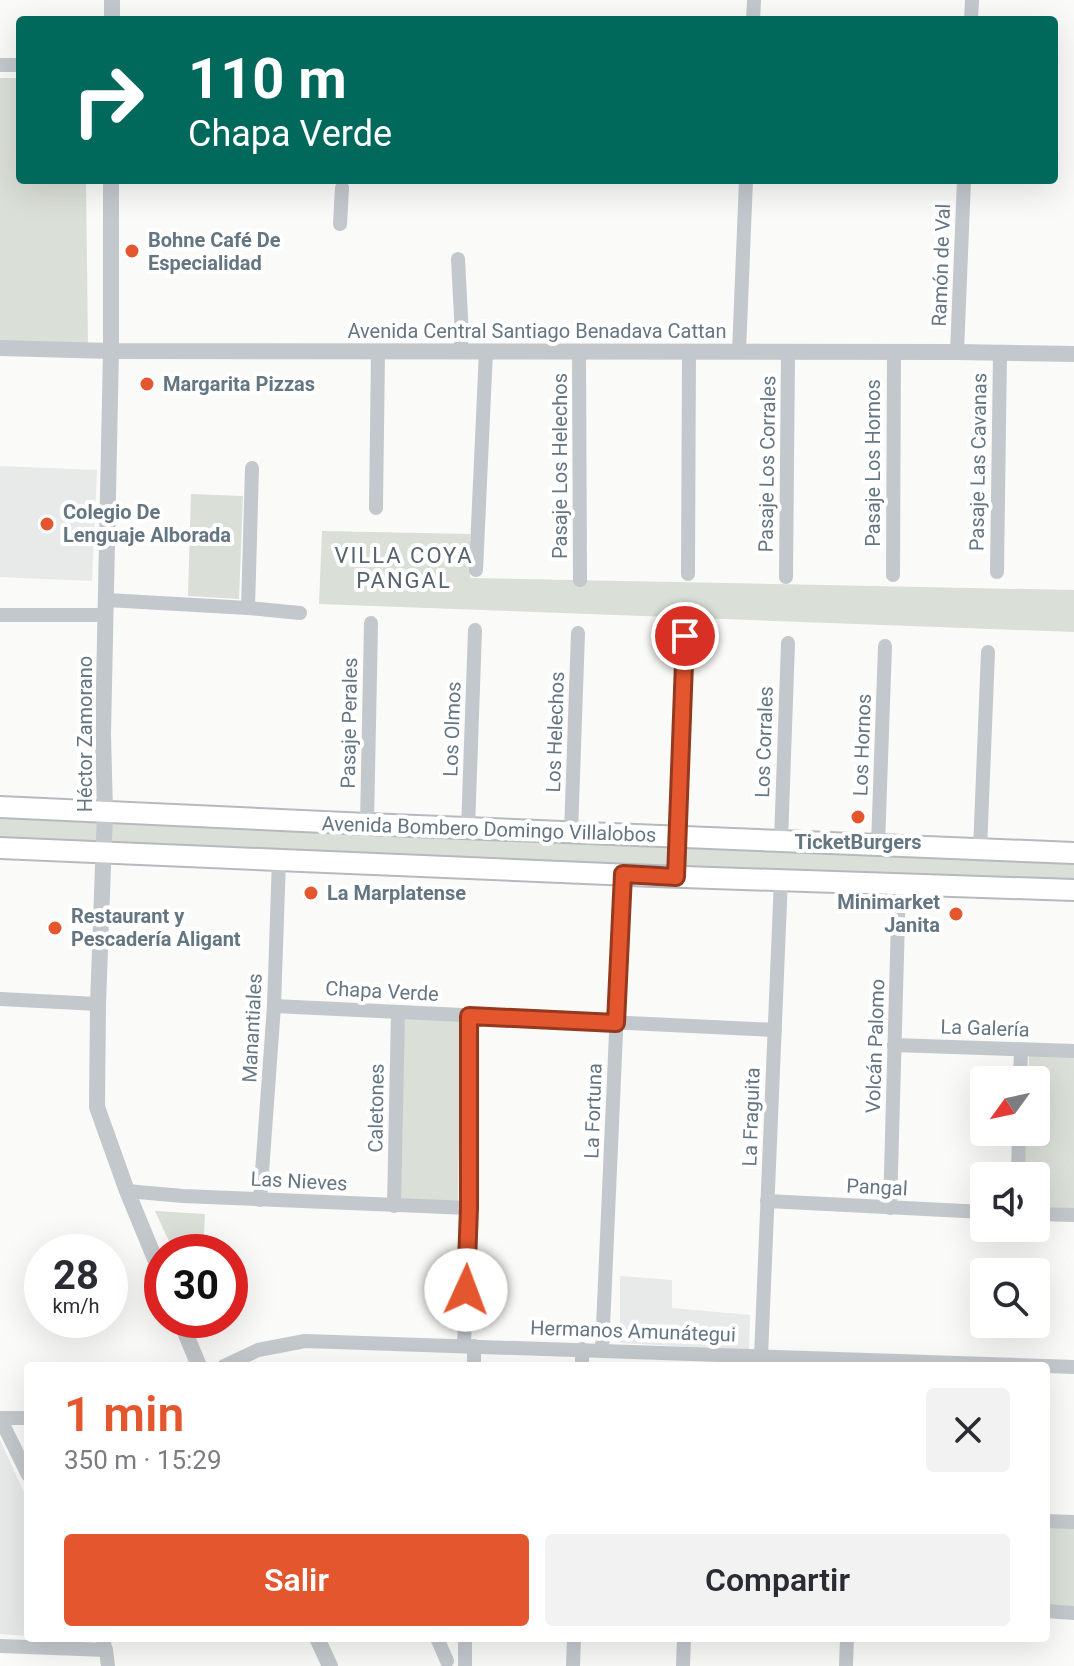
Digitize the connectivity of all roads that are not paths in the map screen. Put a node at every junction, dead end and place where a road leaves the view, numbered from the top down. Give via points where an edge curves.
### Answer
1 (111, 184) edge
2 (746, 184) edge
3 (964, 184) edge
4 (342, 188) dead end
5 (340, 224) dead end
6 (458, 259) dead end
7 (0, 348) edge
8 (111, 351) junction
9 (378, 351) junction
10 (460, 351) junction
11 (486, 351) junction
12 (579, 351) junction
13 (689, 352) junction
14 (739, 352) junction
15 (788, 352) junction
16 (894, 352) junction
17 (957, 352) junction
18 (1000, 353) junction
19 (1074, 354) edge
20 (252, 468) dead end
21 (376, 508) dead end
22 (476, 570) dead end
23 (997, 572) dead end
24 (688, 574) dead end
25 (893, 575) dead end
26 (786, 577) dead end
27 (580, 580) dead end
28 (106, 608) junction
29 (248, 608) junction
30 (300, 613) dead end
31 (0, 615) edge
32 (371, 623) dead end
33 (475, 630) dead end
34 (578, 633) dead end
35 (685, 636) dead end
36 (788, 643) dead end
37 (885, 646) dead end
38 (988, 652) dead end
39 (0, 807) edge
40 (105, 812) junction
41 (367, 824) junction
42 (468, 829) junction
43 (571, 833) junction
44 (677, 837) junction
45 (781, 841) junction
46 (878, 845) junction
47 (0, 848) edge
48 (980, 850) junction
49 (104, 852) junction
50 (1074, 853) edge
51 (279, 859) junction
52 (623, 874) junction
53 (676, 877) junction
54 (781, 879) junction
55 (899, 884) junction
56 (1074, 890) edge
57 (0, 999) edge
58 (98, 1004) junction
59 (274, 1006) junction
60 (398, 1012) junction
61 (469, 1016) junction
62 (616, 1023) junction
63 (775, 1030) junction
64 (894, 1045) junction
65 (1021, 1050) junction
66 (1074, 1051) edge
67 (1020, 1066) edge
68 (127, 1191) junction
69 (260, 1200) junction
70 (767, 1201) junction
71 (394, 1206) junction
72 (469, 1208) junction
73 (890, 1208) junction
74 (970, 1211) edge
75 (1050, 1214) edge
76 (1074, 1215) edge
77 (145, 1234) edge
78 (187, 1338) edge
79 (469, 1345) junction
80 (582, 1349) junction
81 (602, 1350) junction
82 (761, 1356) junction
83 (694, 1360) edge
84 (197, 1362) edge
85 (232, 1362) edge
86 (473, 1362) edge
87 (582, 1362) edge
88 (845, 1362) edge
89 (1050, 1366) edge
90 (1074, 1367) edge
91 (0, 1418) edge
92 (24, 1418) edge
93 (24, 1467) edge
94 (1050, 1521) edge
95 (1074, 1522) edge
96 (1050, 1611) edge
97 (1074, 1613) edge
98 (319, 1642) edge
99 (439, 1642) edge
100 (465, 1642) edge
101 (574, 1642) edge
102 (684, 1642) edge
103 (847, 1642) edge
104 (104, 1644) edge
105 (0, 1646) edge
106 (447, 1661) dead end
107 (108, 1666) edge
108 (330, 1666) edge
109 (465, 1666) edge
110 (573, 1666) edge
111 (683, 1666) edge
112 (846, 1666) edge

1 - 8 street, Héctor Zamorano
2 - 14 street
3 - 17 street, Ramón de Val
4 - 5 street
6 - 10 street
7 - 8 street, Avenida Central Santiago Benadava Cattan
8 - 9 street, Avenida Central Santiago Benadava Cattan
8 - 28 street, Héctor Zamorano
9 - 10 street, Avenida Central Santiago Benadava Cattan
9 - 21 street
10 - 11 street, Avenida Central Santiago Benadava Cattan
11 - 12 street, Avenida Central Santiago Benadava Cattan
11 - 22 street
12 - 13 street, Avenida Central Santiago Benadava Cattan
12 - 27 street, Pasaje Los Helechos
13 - 14 street, Avenida Central Santiago Benadava Cattan
13 - 24 street
14 - 15 street, Avenida Central Santiago Benadava Cattan
15 - 16 street, Avenida Central Santiago Benadava Cattan
15 - 26 street, Pasaje Los Corrales
16 - 17 street, Avenida Central Santiago Benadava Cattan
16 - 25 street, Pasaje Los Hornos
17 - 18 street, Avenida Central Santiago Benadava Cattan
18 - 19 street, Avenida Central Santiago Benadava Cattan
18 - 23 street, Pasaje Las Cavanas
20 - 29 street
28 - 29 street
28 - 31 street
28 - 40 street, Héctor Zamorano
29 - 30 street
32 - 41 street, Pasaje Perales
33 - 42 street, Los Olmos
34 - 43 street, Los Helechos
35 - 44 street
36 - 45 street, Los Corrales
37 - 46 street, Los Hornos
38 - 48 street
39 - 40 main road, Avenida Bombero Domingo Villalobos
40 - 41 main road, Avenida Bombero Domingo Villalobos
40 - 49 street, Héctor Zamorano
41 - 42 main road, Avenida Bombero Domingo Villalobos
42 - 43 main road, Avenida Bombero Domingo Villalobos
43 - 44 main road, Avenida Bombero Domingo Villalobos
44 - 45 main road, Avenida Bombero Domingo Villalobos
44 - 53 street
45 - 46 main road, Avenida Bombero Domingo Villalobos
46 - 48 main road, Avenida Bombero Domingo Villalobos
47 - 49 main road, Avenida Bombero Domingo Villalobos
48 - 50 main road, Avenida Bombero Domingo Villalobos
49 - 51 main road, Avenida Bombero Domingo Villalobos
49 - 58 street, Héctor Zamorano
51 - 52 main road, Avenida Bombero Domingo Villalobos
51 - 59 street, Manantiales
52 - 53 main road, Avenida Bombero Domingo Villalobos
52 - 62 street, La Fortuna
53 - 54 main road, Avenida Bombero Domingo Villalobos
54 - 55 main road, Avenida Bombero Domingo Villalobos
54 - 63 street, La Fraguita
55 - 56 main road, Avenida Bombero Domingo Villalobos
55 - 64 street, Volcán Palomo
57 - 58 street
58 - 68 street, Héctor Zamorano via 97,1107
59 - 60 street, Chapa Verde
59 - 69 street, Manantiales
60 - 61 street, Chapa Verde
60 - 71 street, Caletones
61 - 62 street, Chapa Verde
61 - 72 street
62 - 63 street, Chapa Verde
62 - 81 street, La Fortuna
63 - 70 street, La Fraguita
64 - 65 street, La Galería
64 - 73 street, Volcán Palomo
65 - 66 street, La Galería
65 - 67 street
68 - 69 street, Las Nieves
68 - 77 street, Héctor Zamorano
69 - 71 street, Las Nieves
70 - 73 street, Pangal
70 - 82 street, La Fraguita
71 - 72 street, Las Nieves
72 - 79 street
73 - 74 street, Pangal
75 - 76 street
78 - 84 street
79 - 80 street, Hermanos Amunátegui
79 - 85 street, Hermanos Amunátegui via 305,1341 258,1350
79 - 86 street
80 - 81 street, Hermanos Amunátegui
80 - 87 street
81 - 83 street, Hermanos Amunátegui
82 - 83 street, Hermanos Amunátegui
82 - 88 street, Hermanos Amunátegui
89 - 90 street, Hermanos Amunátegui
91 - 92 street
91 - 93 street
94 - 95 street
96 - 97 street
98 - 108 street
99 - 106 street
100 - 109 street
101 - 110 street
102 - 111 street
103 - 112 street
104 - 105 street
104 - 107 street

